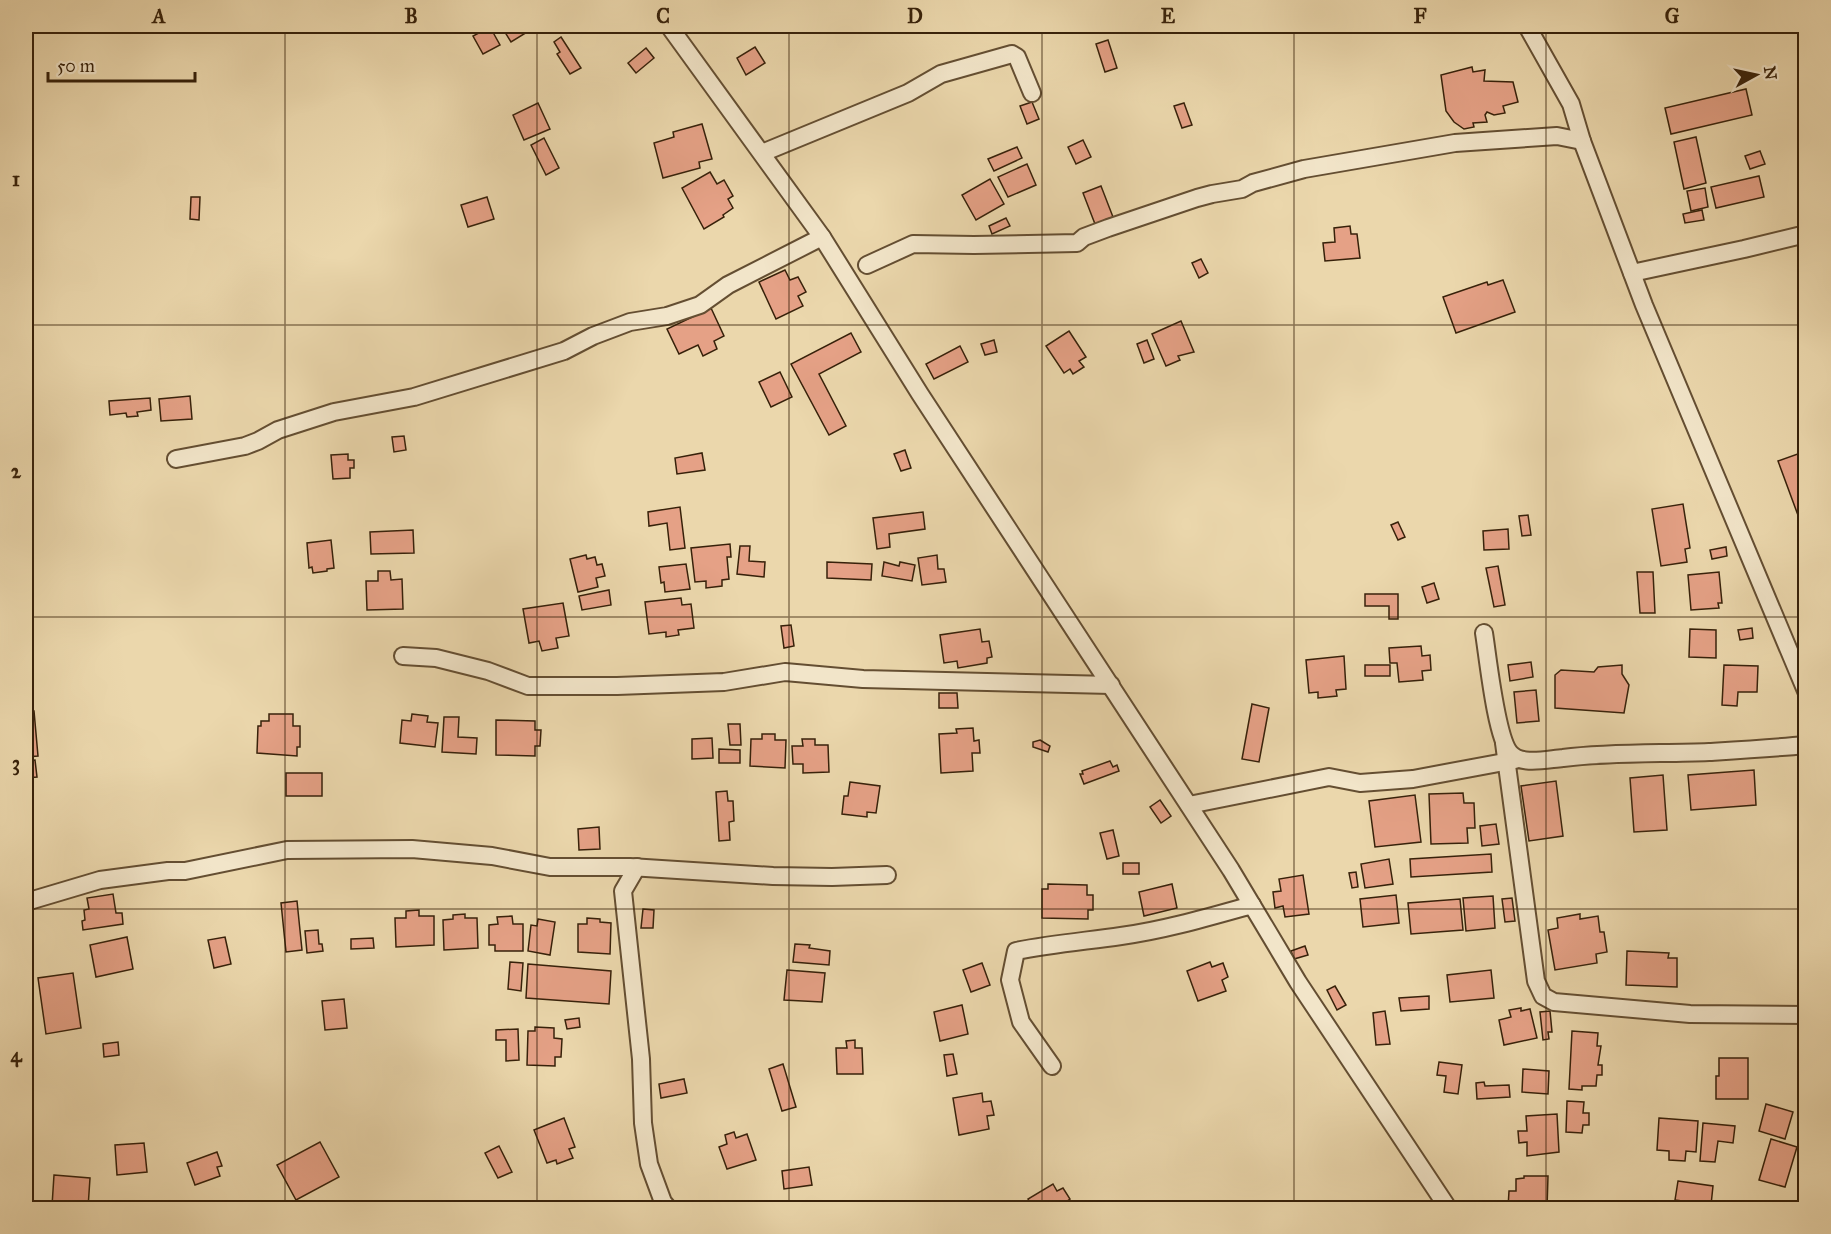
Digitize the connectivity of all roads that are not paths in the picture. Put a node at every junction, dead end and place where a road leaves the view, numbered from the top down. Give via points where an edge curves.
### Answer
1 (669, 26) edge
2 (1527, 26) edge
3 (1032, 93) dead end
4 (1580, 134) junction
5 (762, 153) junction
6 (1806, 234) edge
7 (822, 237) junction
8 (867, 265) dead end
9 (1632, 273) junction
10 (176, 459) dead end
11 (1484, 633) dead end
12 (403, 656) dead end
13 (1110, 685) junction
14 (1806, 691) edge
15 (1806, 745) edge
16 (1513, 760) junction
17 (1220, 799) junction
18 (1189, 805) junction
19 (1205, 831) junction
20 (610, 867) junction
21 (637, 867) junction
22 (886, 875) dead end
23 (623, 891) junction
24 (26, 902) edge
25 (1252, 905) junction
26 (1806, 1015) edge
27 (1052, 1066) dead end
28 (668, 1209) edge
29 (1448, 1209) edge

1 - 5 street
2 - 4 street via 1558,79
3 - 5 street via 1017,57 1012,54 941,74 908,93
4 - 8 street via 1455,143 1304,169 1242,189 1197,198 1108,228 1077,243 913,244
4 - 9 street
5 - 7 street
6 - 9 street
7 - 10 street via 728,285 700,305 630,322 564,351 414,397 326,414 245,446
7 - 13 street
9 - 14 street
11 - 16 street via 1504,743
12 - 13 street via 436,658 528,686 724,682 785,672 863,679
13 - 18 street
15 - 16 street
16 - 17 street via 1403,780 1360,783 1329,777
16 - 26 street via 1536,981 1543,996 1554,1002 1619,1009
17 - 18 street
17 - 19 street via 1208,813
18 - 19 street
19 - 25 street
20 - 21 street
20 - 23 street
20 - 24 street via 550,867 492,856 412,849 286,849 185,871 100,880
21 - 22 street via 832,878
21 - 23 street
23 - 28 street via 641,1059 643,1123 649,1164
25 - 27 street via 1123,936 1016,951 1010,980 1021,1022
25 - 29 street via 1298,982

